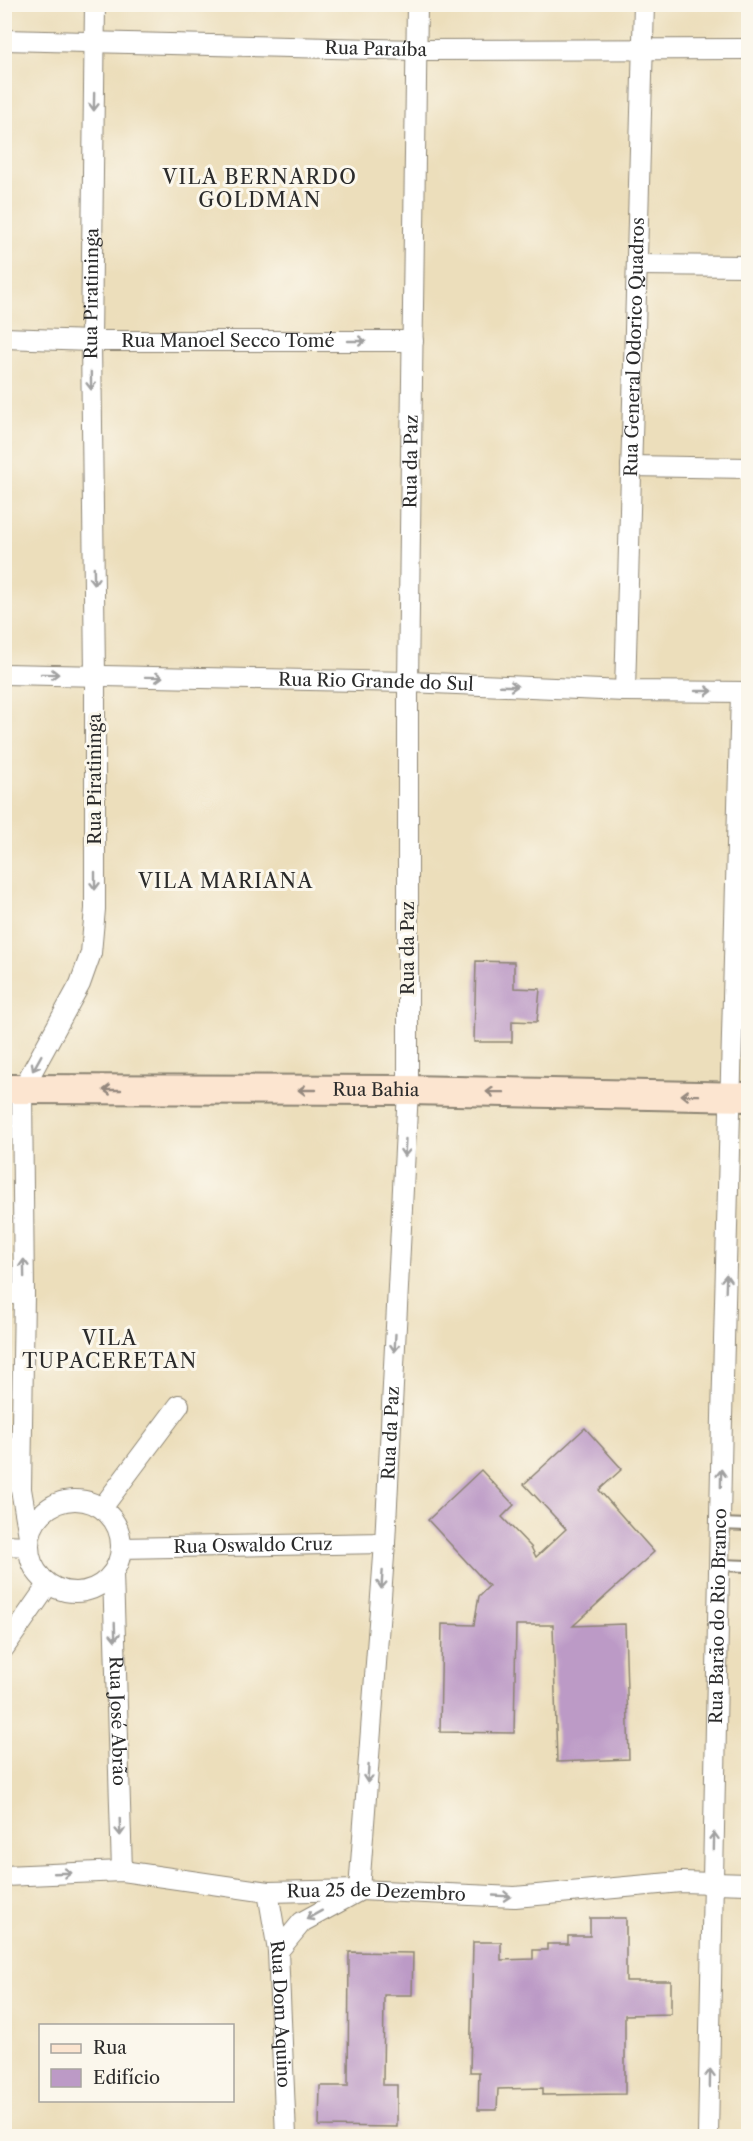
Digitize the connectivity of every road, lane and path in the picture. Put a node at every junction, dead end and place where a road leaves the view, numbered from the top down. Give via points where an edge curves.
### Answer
1 (95, 4) edge
2 (417, 4) edge
3 (644, 4) edge
4 (4, 40) edge
5 (95, 44) junction
6 (642, 48) junction
7 (748, 49) edge
8 (417, 50) junction
9 (637, 265) junction
10 (748, 266) edge
11 (4, 338) edge
12 (91, 341) junction
13 (413, 341) junction
14 (631, 466) junction
15 (748, 468) edge
16 (4, 674) edge
17 (95, 675) junction
18 (408, 682) junction
19 (625, 691) junction
20 (745, 692) edge
21 (13, 1089) edge
22 (408, 1090) junction
23 (740, 1097) edge
24 (14, 1294) edge
25 (179, 1405) dead end
26 (102, 1508) junction
27 (720, 1524) junction
28 (748, 1525) edge
29 (29, 1541) junction
30 (385, 1543) junction
31 (4, 1545) edge
32 (121, 1548) junction
33 (720, 1565) junction
34 (748, 1566) edge
35 (113, 1573) junction
36 (48, 1585) junction
37 (4, 1648) edge
38 (122, 1870) junction
39 (4, 1876) edge
40 (713, 1883) junction
41 (748, 1884) edge
42 (359, 1890) junction
43 (268, 1892) junction
44 (278, 1951) junction
45 (286, 2136) edge
46 (708, 2136) edge

1 - 5 street, Rua Piratininga
2 - 8 street, Rua da Paz
3 - 6 street, Rua General Odorico Quadros
4 - 5 street, Rua Paraíba
5 - 8 street, Rua Paraíba
5 -> 12 street, Rua Piratininga
6 - 7 street, Rua Paraíba
6 - 8 street, Rua Paraíba
6 - 9 street, Rua General Odorico Quadros
8 - 13 street, Rua da Paz
9 - 10 street
9 - 14 street, Rua General Odorico Quadros
11 - 12 street, Rua Manoel Secco Tomé
12 -> 13 street, Rua Manoel Secco Tomé
12 -> 17 street, Rua Piratininga
13 - 18 street, Rua da Paz
14 - 15 street
14 - 19 street, Rua General Odorico Quadros
16 -> 17 street, Rua Rio Grande do Sul
17 -> 18 street, Rua Rio Grande do Sul
17 -> 21 street, Rua Piratininga via 95,909 91,953 80,984
18 -> 19 street, Rua Rio Grande do Sul
18 - 22 street, Rua da Paz
19 -> 20 street, Rua Rio Grande do Sul
20 - 23 street, Rua Barão do Rio Branco
22 -> 21 street, Rua Bahia
24 -> 21 street, Rua Piratininga
23 -> 22 street, Rua Bahia
22 -> 30 street, Rua da Paz
27 -> 23 street, Rua Barão do Rio Branco via 722,1417
24 - 29 street, Rua Piratininga via 21,1489
25 - 26 street
26 - 29 street via 85,1500 67,1500 50,1506 37,1519
26 - 32 street via 114,1521
27 - 28 lane
27 - 33 street, Rua Barão do Rio Branco
29 - 31 street
29 - 36 street via 35,1572
30 - 32 street, Rua Oswaldo Cruz
30 -> 42 street, Rua da Paz
32 - 35 street
33 - 34 lane
40 -> 33 street, Rua Barão do Rio Branco
35 - 36 street via 100,1586 83,1593 64,1592
35 -> 38 street, Rua José Abrão
36 - 37 street
39 -> 38 street, Rua 25 de Dezembro
38 - 43 street, Rua 25 de Dezembro
40 - 41 street, Rua 25 de Dezembro
42 -> 40 street, Rua 25 de Dezembro via 515,1897 681,1882
46 -> 40 street, Rua Barão do Rio Branco
42 - 43 street, Rua 25 de Dezembro
42 -> 44 street via 302,1922
43 - 44 street, Rua Dom Aquino
44 - 45 street, Rua Dom Aquino

